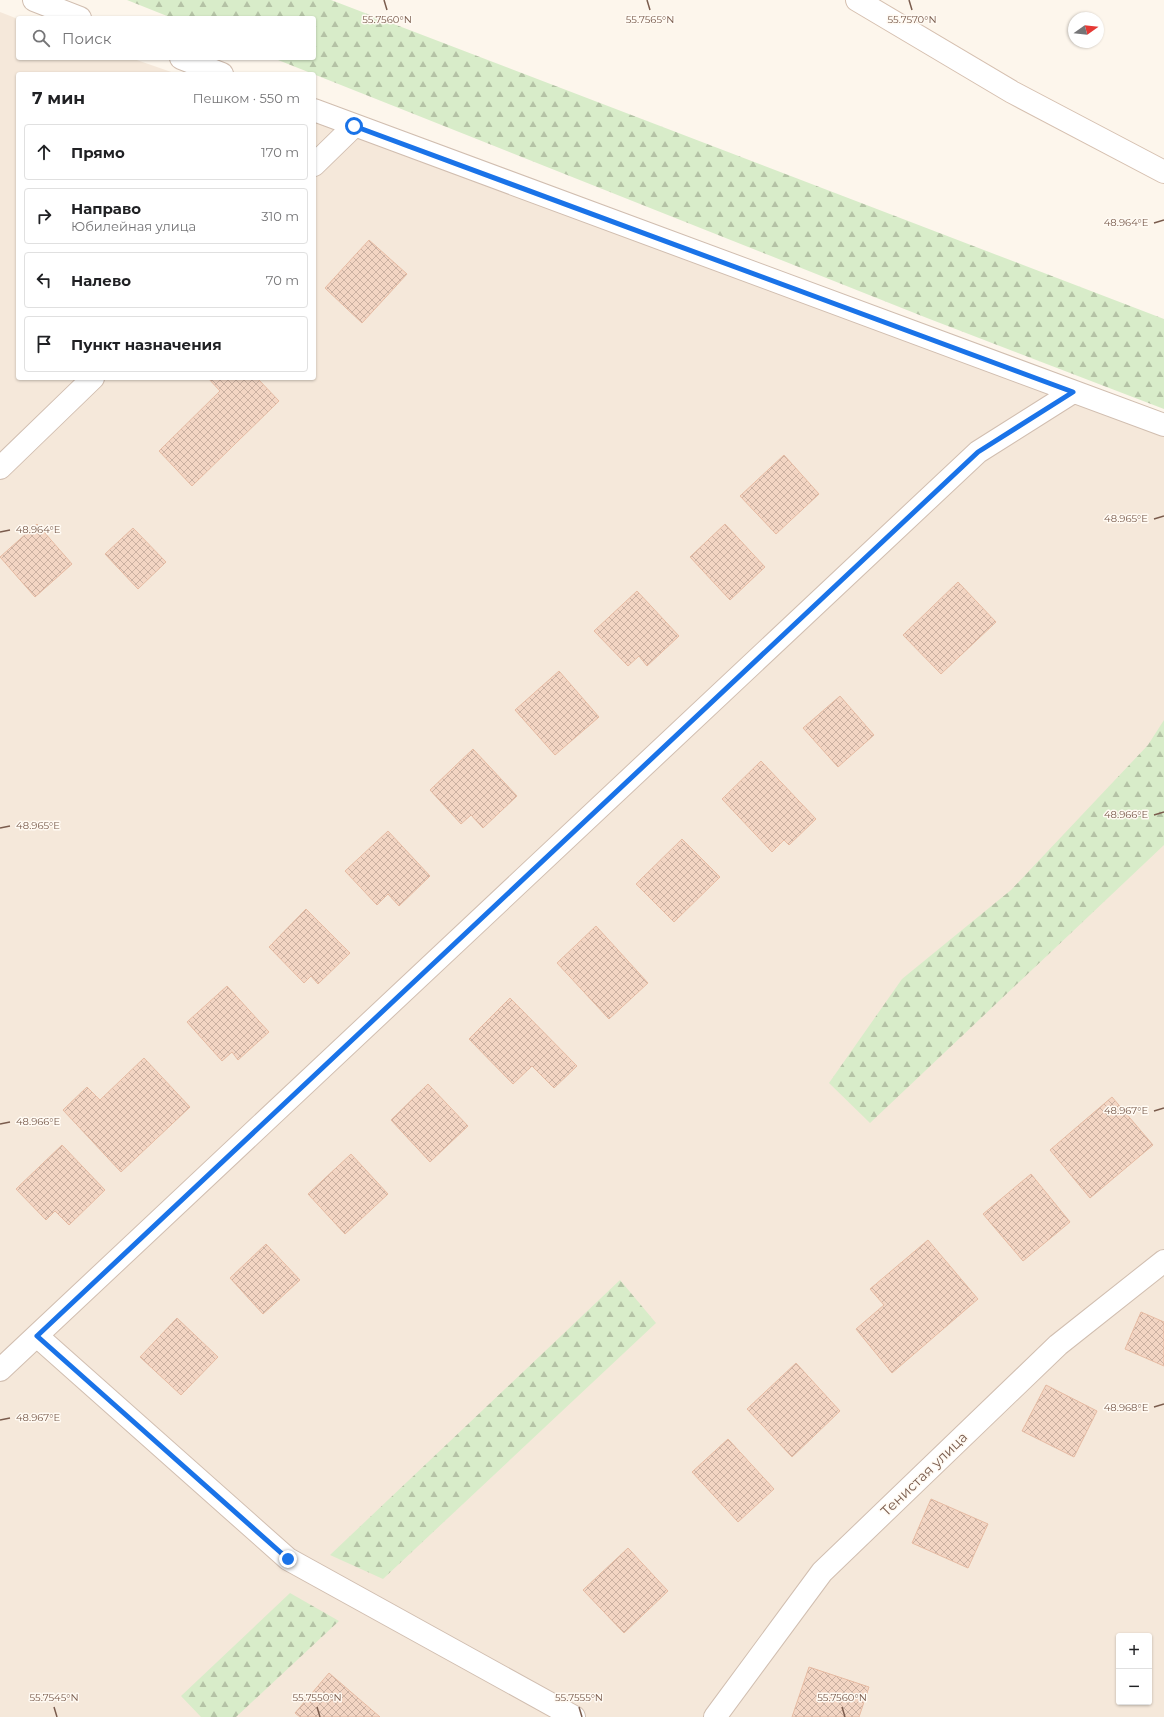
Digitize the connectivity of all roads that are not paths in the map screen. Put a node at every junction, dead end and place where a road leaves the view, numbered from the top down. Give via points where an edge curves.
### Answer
1 (34, 0) edge
2 (857, 0) edge
3 (75, 16) edge
4 (186, 60) edge
5 (217, 72) edge
6 (316, 111) edge
7 (354, 126) junction
8 (316, 163) edge
9 (1164, 172) edge
10 (91, 380) edge
11 (1073, 392) junction
12 (1164, 425) edge
13 (0, 468) edge
14 (1164, 1262) edge
15 (37, 1336) junction
16 (0, 1370) edge
17 (574, 1717) edge
18 (715, 1717) edge

1 - 3 street
2 - 9 street via 1012,92
4 - 5 street
6 - 7 street
7 - 8 street
7 - 11 street
10 - 13 street
11 - 12 street
11 - 15 street via 978,452
14 - 18 street, Тенистая улица via 1058,1345 822,1572
15 - 16 street
15 - 17 street via 288,1559

